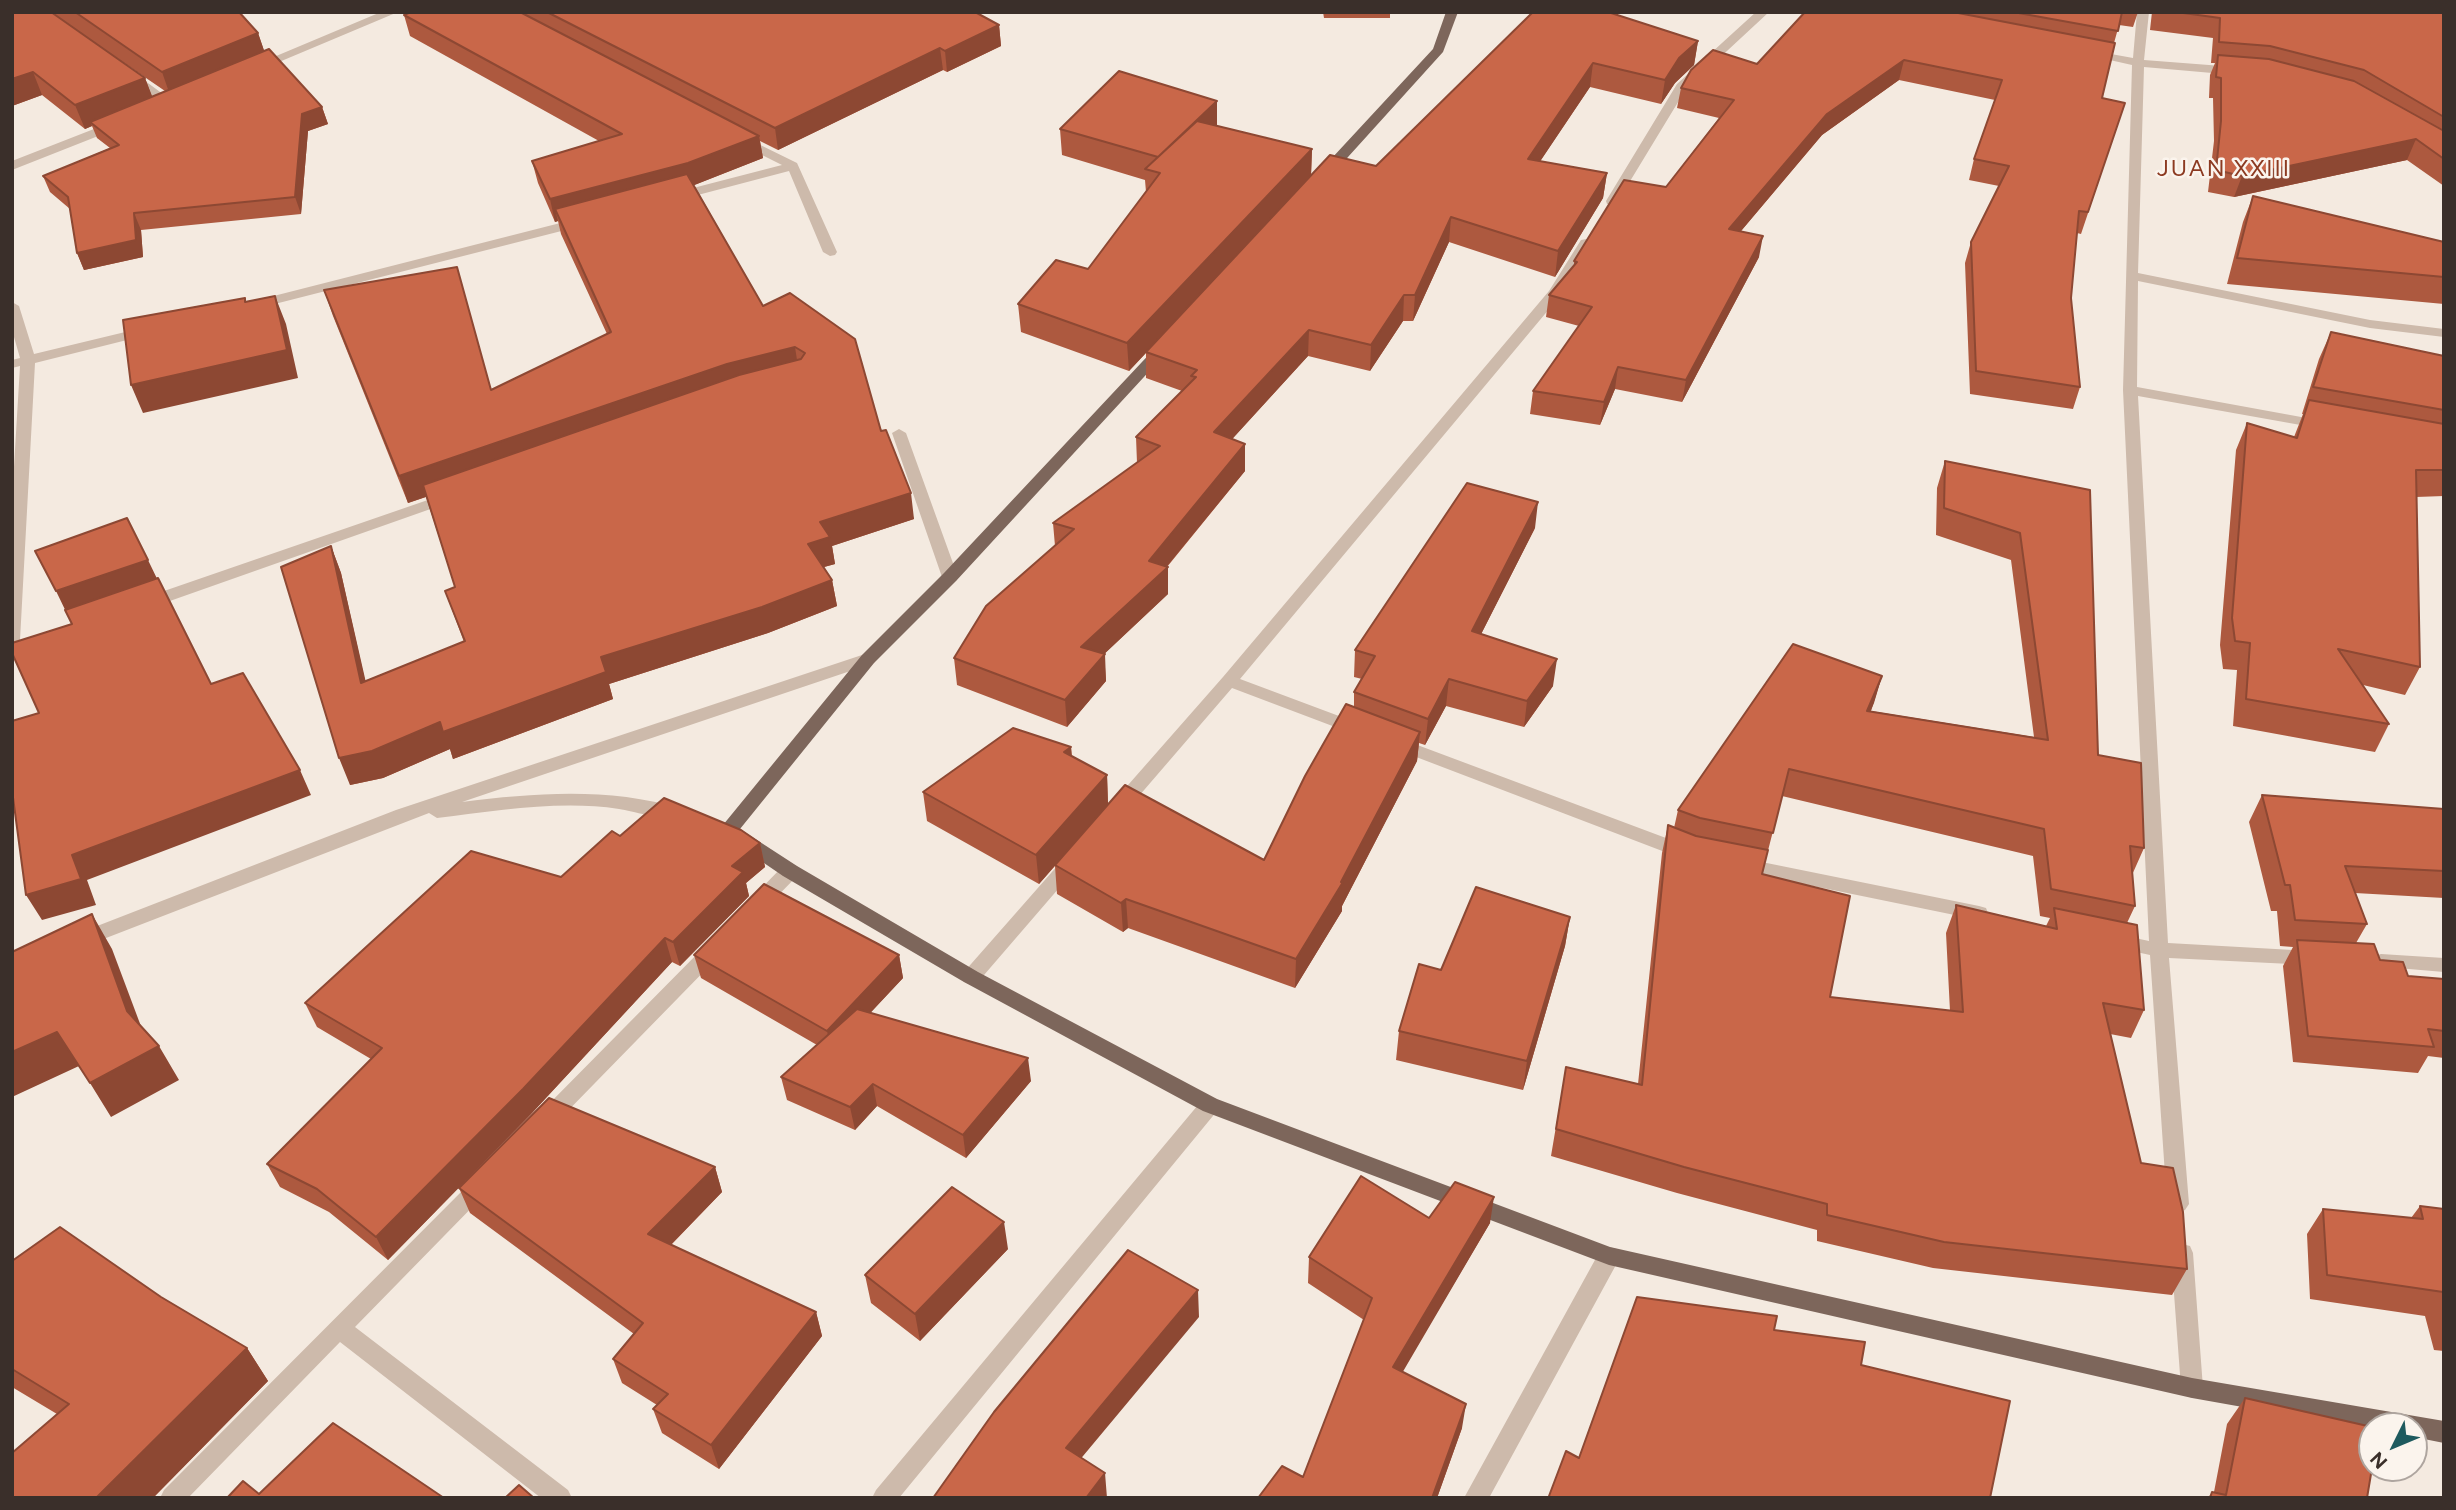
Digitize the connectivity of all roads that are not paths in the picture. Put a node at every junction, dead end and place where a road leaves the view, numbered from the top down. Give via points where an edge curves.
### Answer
1 (393, 12) edge
2 (1452, 12) edge
3 (1763, 12) edge
4 (2143, 12) edge
5 (2073, 51) edge
6 (2138, 63) junction
7 (123, 71) edge
8 (2249, 72) edge
9 (244, 73) edge
10 (169, 103) edge
11 (133, 117) edge
12 (731, 134) edge
13 (12, 166) edge
14 (793, 166) junction
15 (1317, 182) edge
16 (661, 201) edge
17 (595, 218) edge
18 (830, 252) dead end
19 (2131, 276) junction
20 (12, 306) edge
21 (239, 309) edge
22 (160, 328) edge
23 (2444, 333) edge
24 (1176, 334) edge
25 (28, 359) junction
26 (12, 364) edge
27 (2130, 390) junction
28 (2334, 427) edge
29 (899, 433) dead end
30 (461, 493) edge
31 (950, 577) junction
32 (131, 608) edge
33 (17, 645) edge
34 (868, 659) junction
35 (1229, 681) junction
36 (1113, 814) edge
37 (402, 815) junction
38 (690, 818) edge
39 (1086, 844) edge
40 (1703, 857) edge
41 (1730, 862) edge
42 (790, 871) junction
43 (1998, 917) edge
44 (2092, 936) edge
45 (64, 946) edge
46 (2159, 950) junction
47 (2335, 959) edge
48 (2362, 960) edge
49 (2444, 965) edge
50 (971, 977) junction
51 (1210, 1105) junction
52 (526, 1140) edge
53 (496, 1170) edge
54 (1609, 1256) junction
55 (340, 1329) junction
56 (2192, 1388) junction
57 (2358, 1417) edge
58 (172, 1498) edge
59 (560, 1498) edge
60 (884, 1498) edge
61 (1476, 1498) edge

1 - 9 street
2 - 15 main road via 1439,50
3 - 35 street via 1681,87 1555,293
4 - 6 street
5 - 6 street
6 - 8 street
6 - 19 street
7 - 10 street
11 - 13 street
12 - 14 street
14 - 16 street
14 - 18 street
17 - 21 street
19 - 23 street via 2370,324
19 - 27 street
20 - 25 street
22 - 25 street
24 - 31 main road
25 - 26 street
25 - 33 street
27 - 28 street
27 - 46 street
29 - 31 street
30 - 32 street
31 - 34 main road
34 - 37 street
34 - 42 main road via 723,828
35 - 36 street
35 - 40 street
37 - 38 street via 562,797 651,806
37 - 45 street
39 - 50 street
41 - 43 street
42 - 50 main road
42 - 52 street
44 - 46 street
46 - 47 street
46 - 56 street
48 - 49 street
50 - 51 main road
51 - 54 main road
51 - 60 street
53 - 55 street
54 - 56 main road
54 - 61 street
55 - 58 street
55 - 59 street
56 - 57 main road

